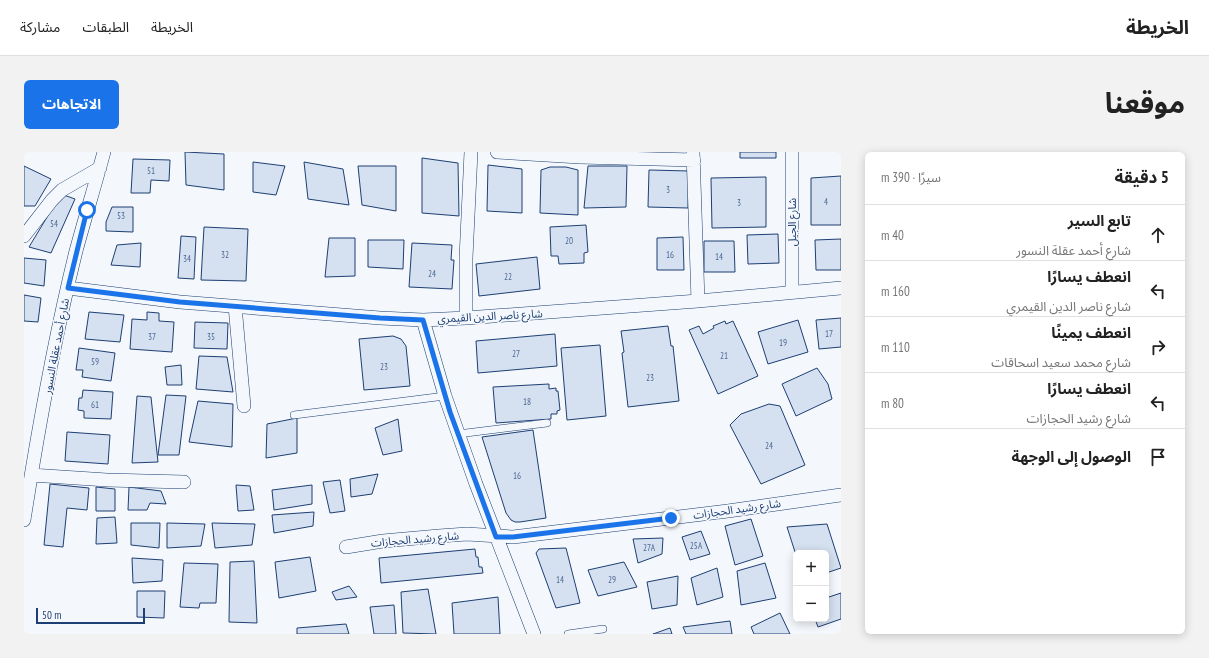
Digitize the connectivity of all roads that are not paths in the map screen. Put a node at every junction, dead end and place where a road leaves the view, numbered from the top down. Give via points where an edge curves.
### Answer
1 (104, 152) edge
2 (471, 152) edge
3 (497, 152) edge
4 (792, 152) edge
5 (694, 156) edge
6 (100, 168) junction
7 (24, 236) edge
8 (68, 288) junction
9 (841, 288) edge
10 (792, 292) junction
11 (698, 302) junction
12 (235, 306) junction
13 (466, 318) junction
14 (423, 320) junction
15 (445, 396) junction
16 (244, 406) dead end
17 (294, 415) dead end
18 (547, 423) dead end
19 (458, 434) junction
20 (31, 475) junction
21 (184, 482) dead end
22 (841, 495) edge
23 (24, 520) edge
24 (496, 537) junction
25 (346, 547) dead end
26 (603, 629) dead end
27 (534, 634) edge
28 (568, 634) edge

1 - 6 street, شارع أحمد عقلة النسور
2 - 13 street
3 - 5 street via 580,157
4 - 10 street, شارع الجيل
5 - 11 street
6 - 7 street via 62,190
6 - 8 street, شارع أحمد عقلة النسور
8 - 12 street, شارع ناصر الدين القيمري
8 - 20 street, شارع أحمد عقلة النسور
9 - 10 street, شارع ناصر الدين القيمري
10 - 11 street, شارع ناصر الدين القيمري
11 - 13 street, شارع ناصر الدين القيمري
12 - 14 street, شارع ناصر الدين القيمري
12 - 16 street
13 - 14 street, شارع ناصر الدين القيمري
14 - 15 street
15 - 17 lane
15 - 19 street
18 - 19 lane
19 - 24 street
20 - 21 street
20 - 23 street, شارع أحمد عقلة النسور
22 - 24 street, شارع رشيد الحجازات via 620,524
24 - 25 street, شارع رشيد الحجازات via 467,534 383,541
24 - 27 street
26 - 28 lane

